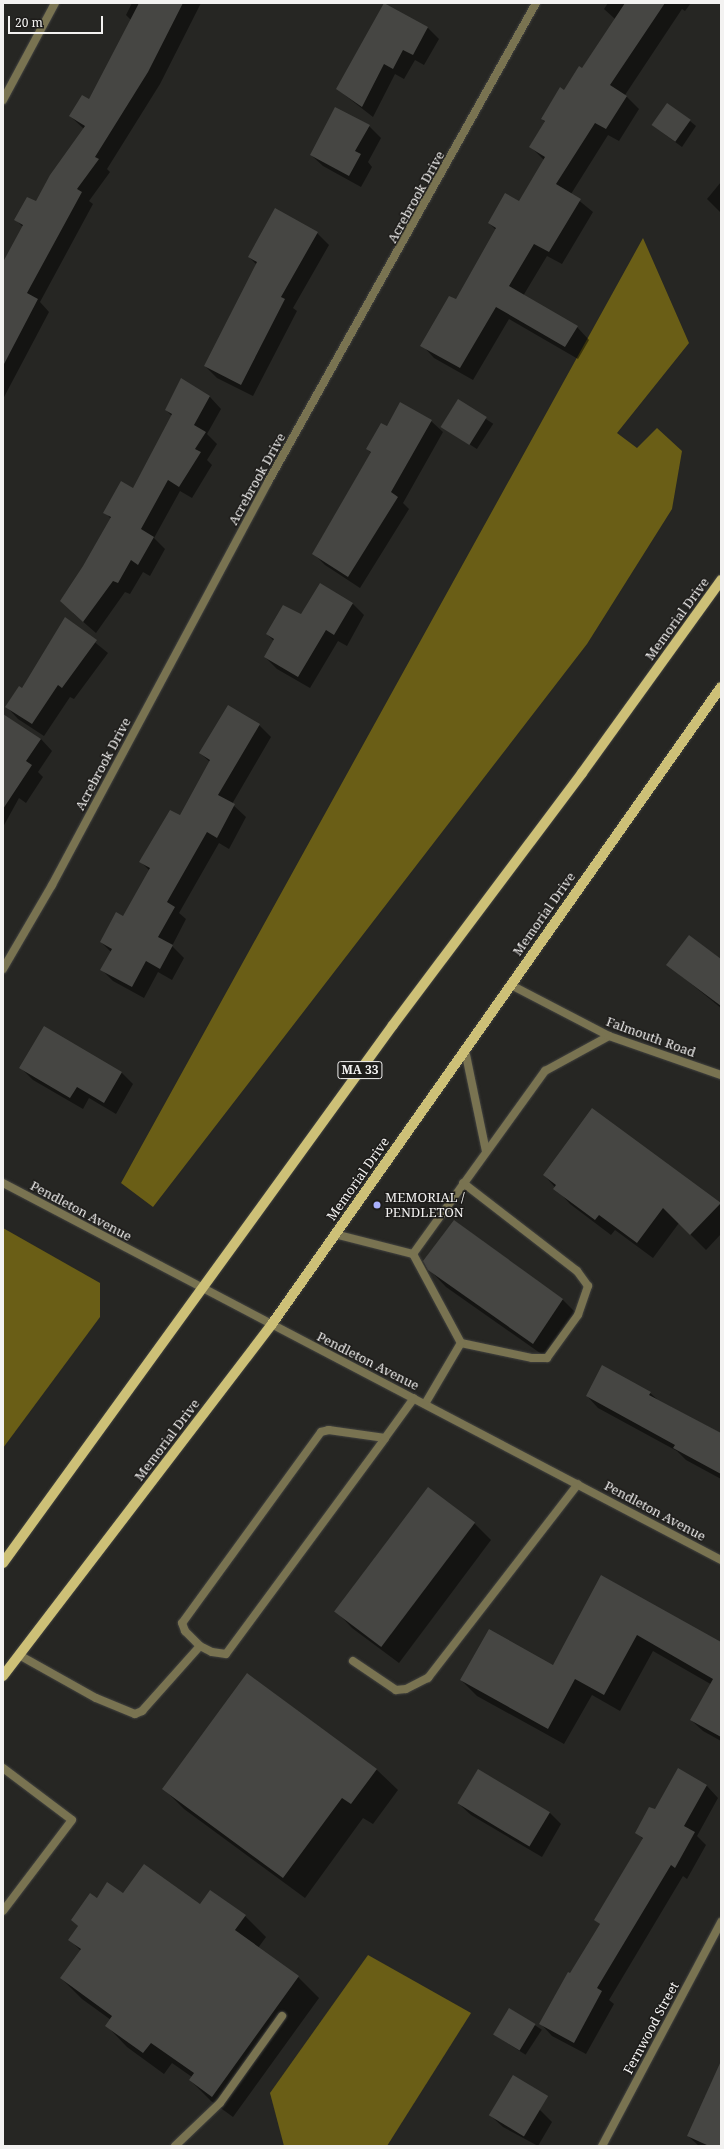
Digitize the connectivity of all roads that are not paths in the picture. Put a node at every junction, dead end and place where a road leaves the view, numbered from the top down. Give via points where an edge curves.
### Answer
1 (55, 3) edge
2 (536, 3) edge
3 (3, 100) edge
4 (721, 580) edge
5 (721, 687) edge
6 (3, 969) edge
7 (511, 984) junction
8 (609, 1036) junction
9 (465, 1050) junction
10 (721, 1075) edge
11 (486, 1151) junction
12 (3, 1183) edge
13 (463, 1183) junction
14 (335, 1234) junction
15 (413, 1254) junction
16 (204, 1288) junction
17 (272, 1324) junction
18 (461, 1343) junction
19 (414, 1398) junction
20 (426, 1404) junction
21 (385, 1438) junction
22 (578, 1484) junction
23 (721, 1560) edge
24 (3, 1563) edge
25 (200, 1646) junction
26 (19, 1654) junction
27 (354, 1661) dead end
28 (3, 1676) edge
29 (3, 1768) edge
30 (3, 1911) edge
31 (721, 1922) edge
32 (282, 2016) dead end
33 (175, 2146) edge
34 (602, 2146) edge

1 - 3 street
2 - 6 street, Acrebrook Drive via 268,482 52,885
4 - 16 main road, Memorial Drive / MA 33 via 582,772 393,1025
5 - 7 main road, Memorial Drive
7 - 8 street, Falmouth Road
7 - 9 main road, Memorial Drive
8 - 10 street, Falmouth Road
8 - 11 street via 545,1071
9 - 11 street
9 - 14 main road, Memorial Drive
11 - 13 street
12 - 16 street, Pendleton Avenue
13 - 15 street
13 - 18 street via 577,1271 588,1286 578,1315 547,1358 532,1358
14 - 15 street
14 - 17 main road, Memorial Drive
15 - 18 street
16 - 17 street, Pendleton Avenue
16 - 24 main road, Memorial Drive / MA 33
17 - 19 street, Pendleton Avenue
17 - 26 main road, Memorial Drive
18 - 20 street
19 - 20 street, Pendleton Avenue
19 - 21 street
20 - 22 street, Pendleton Avenue
21 - 25 street via 226,1654 212,1652
21 - 25 street via 329,1430 321,1432 182,1623 185,1631
22 - 23 street, Pendleton Avenue
22 - 27 street via 428,1678 406,1689 396,1690
25 - 26 street via 142,1711 135,1714 96,1698
26 - 28 main road, Memorial Drive
29 - 30 street via 72,1820
31 - 34 street, Fernwood Street
32 - 33 street via 220,2103

